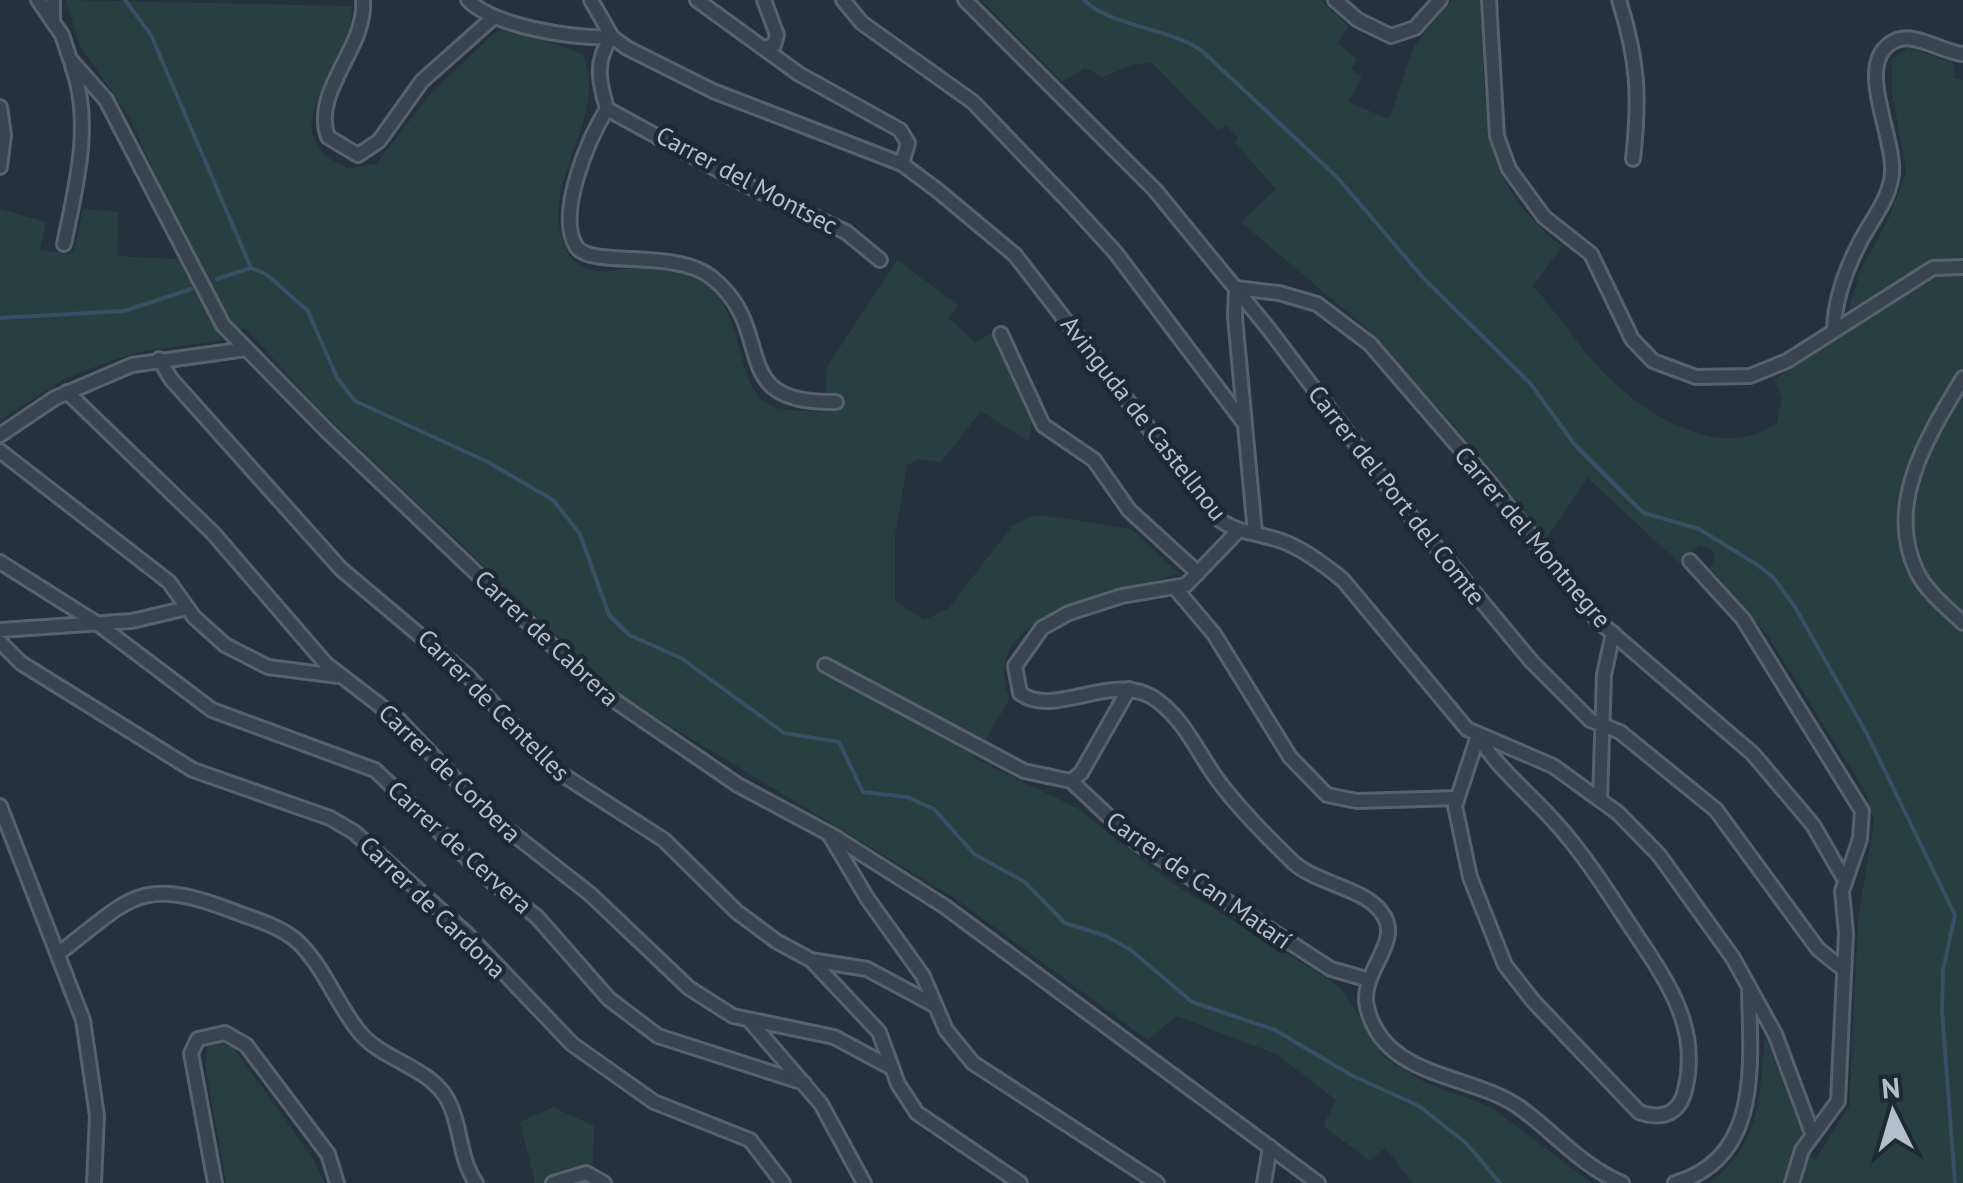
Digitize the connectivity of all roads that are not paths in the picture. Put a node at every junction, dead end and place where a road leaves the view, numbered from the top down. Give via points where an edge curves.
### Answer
1 (38, 0) edge
2 (53, 0) edge
3 (362, 0) edge
4 (468, 0) edge
5 (591, 0) edge
6 (697, 0) edge
7 (764, 0) edge
8 (843, 0) edge
9 (965, 0) edge
10 (1335, 0) edge
11 (1440, 0) edge
12 (1489, 0) edge
13 (1620, 0) edge
14 (494, 17) junction
15 (53, 22) junction
16 (612, 36) junction
17 (764, 48) junction
18 (1963, 54) edge
19 (70, 59) junction
20 (0, 107) edge
21 (607, 109) junction
22 (1632, 159) dead end
23 (902, 164) junction
24 (0, 167) edge
25 (64, 244) dead end
26 (880, 260) dead end
27 (1963, 267) edge
28 (1236, 288) junction
29 (1834, 330) junction
30 (1001, 334) dead end
31 (246, 349) junction
32 (159, 360) junction
33 (1963, 378) edge
34 (66, 392) junction
35 (836, 402) dead end
36 (1246, 425) junction
37 (0, 435) edge
38 (0, 452) edge
39 (1239, 530) junction
40 (1256, 533) junction
41 (1690, 561) dead end
42 (0, 562) edge
43 (1198, 574) junction
44 (1175, 588) junction
45 (187, 608) junction
46 (1963, 623) edge
47 (98, 624) junction
48 (0, 630) edge
49 (1613, 633) junction
50 (0, 642) edge
51 (825, 664) dead end
52 (340, 676) junction
53 (1129, 689) junction
54 (1604, 726) junction
55 (1478, 736) junction
56 (1071, 781) junction
57 (1456, 798) junction
58 (1600, 800) junction
59 (0, 806) edge
60 (829, 834) junction
61 (1843, 877) junction
62 (58, 954) junction
63 (811, 960) junction
64 (1843, 969) junction
65 (1366, 979) junction
66 (1749, 987) junction
67 (934, 1005) junction
68 (750, 1020) junction
69 (890, 1067) junction
70 (804, 1083) junction
71 (1812, 1133) junction
72 (1270, 1147) junction
73 (94, 1183) edge
74 (215, 1183) edge
75 (337, 1183) edge
76 (476, 1183) edge
77 (553, 1183) edge
78 (604, 1183) edge
79 (784, 1183) edge
80 (864, 1183) edge
81 (1020, 1183) edge
82 (1157, 1183) edge
83 (1264, 1183) edge
84 (1318, 1183) edge
85 (1622, 1183) edge
86 (1675, 1183) edge
87 (1792, 1183) edge

1 - 15 street, Carrer de Cabrera
2 - 15 street
3 - 14 street via 361,26 324,114 328,137 358,155 379,141 422,81
4 - 14 street
5 - 16 street, Avinguda de Castellnou
6 - 17 street
7 - 17 street via 777,35
8 - 36 street via 862,24 973,102 1072,205
9 - 28 street, Carrer del Port del Comte via 1124,156
10 - 11 street via 1391,36 1414,28
12 - 29 street via 1498,136 1509,169 1544,217 1591,254 1637,348 1680,372 1730,378 1787,361
13 - 22 street via 1638,79
14 - 16 street via 570,36
15 - 19 street, Carrer de Cabrera
16 - 21 street via 598,68
16 - 23 street, Avinguda de Castellnou via 714,91
17 - 23 street via 900,130 908,143
18 - 29 street via 1908,38 1887,45 1877,61 1891,181 1849,266
19 - 25 street via 81,134
19 - 31 street, Carrer de Cabrera via 106,100 200,286
20 - 24 street
21 - 26 street, Carrer del Montsec via 846,232
21 - 35 street via 576,182 570,232 575,245 594,260 655,257 699,267 745,315 758,367 772,391 792,400
23 - 39 street, Avinguda de Castellnou via 1015,255 1208,506
27 - 29 street via 1933,268
28 - 36 street
28 - 49 street, Carrer del Montnegre via 1317,304 1370,344
28 - 54 street, Carrer del Port del Comte via 1404,510 1577,708
30 - 43 street via 1043,425 1094,460 1129,510
31 - 32 street
31 - 60 street, Carrer de Cabrera via 611,701 772,806
32 - 34 street
32 - 63 street, Carrer de Centelles via 342,569 468,676 552,768 643,824 756,928
33 - 46 street via 1922,446 1905,525 1916,571
34 - 37 street
34 - 52 street, Carrer de Corbera via 177,495
36 - 40 street
38 - 45 street via 169,582
39 - 40 street, Avinguda de Castellnou
39 - 43 street
40 - 55 street, Avinguda de Castellnou via 1288,543 1343,580 1445,708
41 - 61 street via 1743,619 1859,801 1860,839
42 - 47 street, Carrer de Cervera
43 - 44 street
44 - 53 street via 1069,613 1042,628 1015,666 1016,684 1027,698
44 - 57 street via 1214,634 1290,757 1327,795 1357,801
45 - 47 street
45 - 52 street via 254,663
47 - 48 street
47 - 70 street, Carrer de Cervera via 212,710 343,756 387,780 537,918 609,999 658,1036
49 - 54 street
49 - 61 street, Carrer del Montnegre via 1753,754 1813,824
50 - 79 street, Carrer de Cardona via 193,770 354,832 467,934 572,1044 654,1102 750,1140
51 - 56 street via 1024,771
52 - 68 street, Carrer de Corbera via 399,720 489,815 590,894 689,988
53 - 56 street
53 - 65 street via 1156,699 1175,716 1220,784 1291,860 1384,914 1386,944
54 - 58 street
54 - 64 street, Carrer del Port del Comte via 1716,810 1818,949
55 - 57 street
55 - 57 street via 1494,762 1596,871 1670,984 1684,1016 1689,1063 1681,1104 1672,1112 1639,1112 1515,981 1470,878
55 - 58 street, Avinguda de Castellnou via 1554,766
56 - 65 street, Carrer de Can Matarí via 1137,843 1330,969
58 - 66 street, Avinguda de Castellnou via 1659,855
59 - 62 street
60 - 67 street via 914,962
60 - 72 street, Carrer de Cabrera via 974,928
61 - 64 street
62 - 73 street via 83,1020 93,1079
62 - 76 street via 115,908 154,892 188,893 276,928 306,951 367,1040 440,1089
63 - 67 street, Carrer de Centelles via 867,969
63 - 69 street via 879,1032
64 - 71 street via 1838,1101
65 - 85 street via 1368,1012 1405,1059 1517,1106 1599,1173
66 - 71 street, Avinguda de Castellnou via 1775,1034
66 - 86 street via 1750,1054 1740,1127 1720,1158
67 - 82 street via 946,1030 985,1073
68 - 69 street, Carrer de Corbera via 834,1037
68 - 70 street
69 - 81 street via 930,1126
70 - 80 street
71 - 87 street
72 - 83 street
72 - 84 street, Carrer de Cabrera
74 - 75 street via 191,1053 198,1039 224,1032 246,1045 328,1154
77 - 78 street via 586,1174

